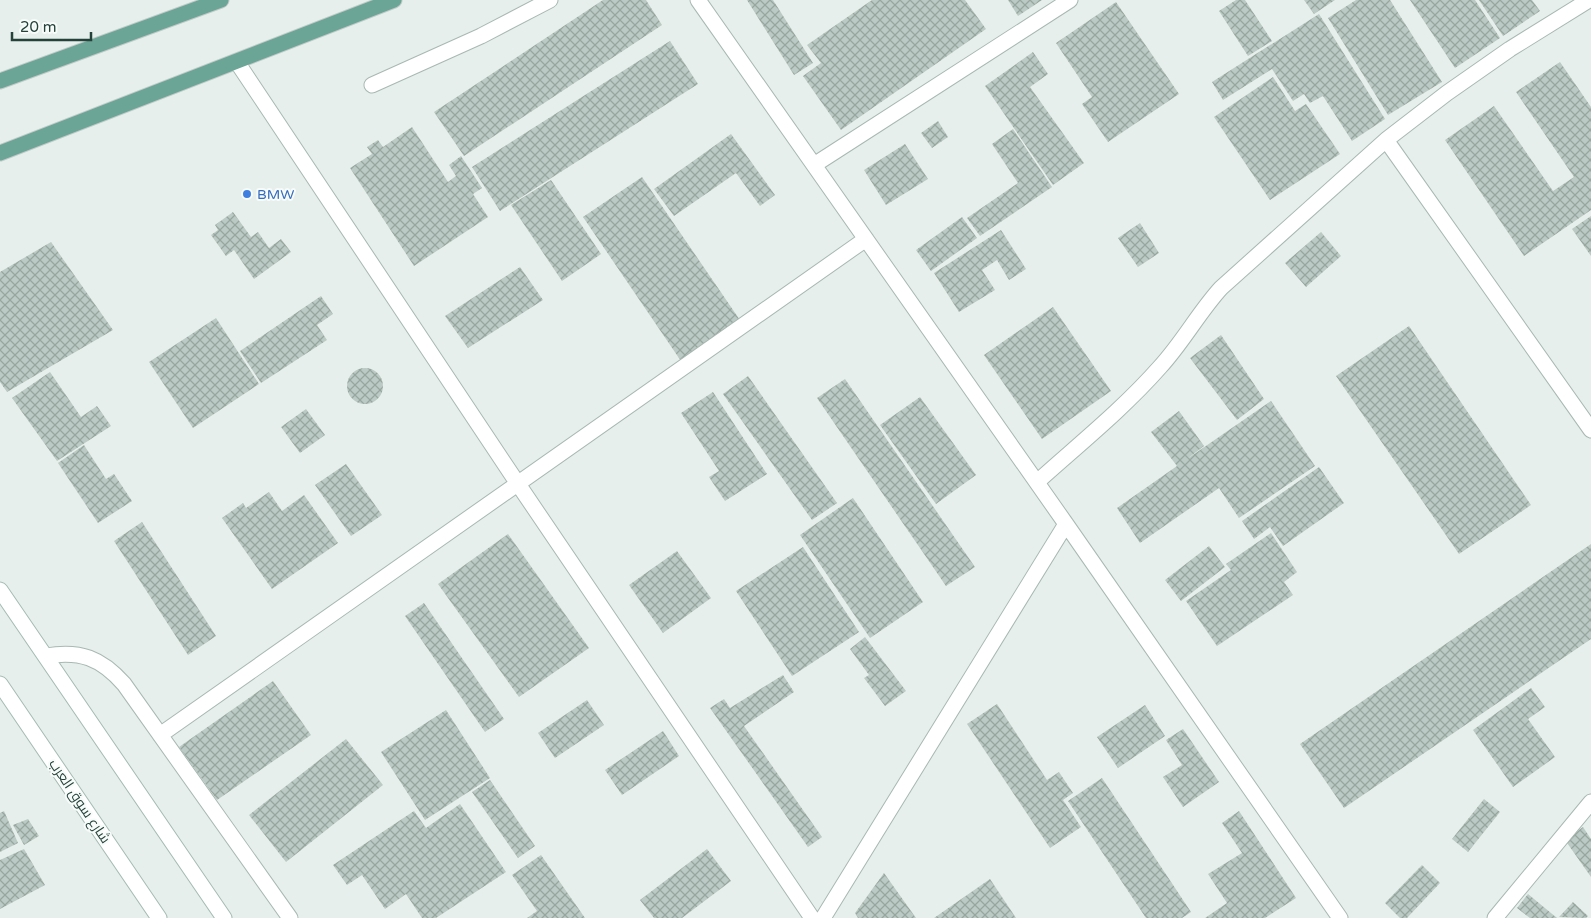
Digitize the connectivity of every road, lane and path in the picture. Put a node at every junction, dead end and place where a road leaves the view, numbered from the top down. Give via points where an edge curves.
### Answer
1 (221, 0) edge
2 (394, 0) edge
3 (550, 0) edge
4 (698, 0) edge
5 (1070, 0) edge
6 (1589, 0) edge
7 (237, 62) junction
8 (0, 81) edge
9 (372, 85) dead end
10 (1386, 140) junction
11 (0, 153) edge
12 (814, 165) junction
13 (866, 239) junction
14 (1591, 430) edge
15 (1037, 482) junction
16 (518, 484) junction
17 (1066, 524) junction
18 (0, 590) edge
19 (46, 656) junction
20 (0, 684) edge
21 (160, 735) junction
22 (1591, 802) edge
23 (159, 918) edge
24 (224, 918) edge
25 (290, 918) edge
26 (812, 918) edge
27 (823, 918) edge
28 (1340, 918) edge
29 (1495, 918) edge

1 - 8 main road
2 - 7 main road
3 - 9 street via 481,36
4 - 12 street
5 - 12 street
6 - 10 street via 1510,49
7 - 11 main road
7 - 16 street
10 - 14 street
10 - 15 street via 1221,288 1161,366
12 - 13 street
13 - 15 street
13 - 16 street
15 - 17 street
16 - 21 street
16 - 26 street
17 - 27 street
17 - 28 street
18 - 19 street
19 - 21 street via 75,654 102,664 124,684
19 - 24 street
20 - 23 street, شارع سوق العرب
21 - 25 street
22 - 29 street

